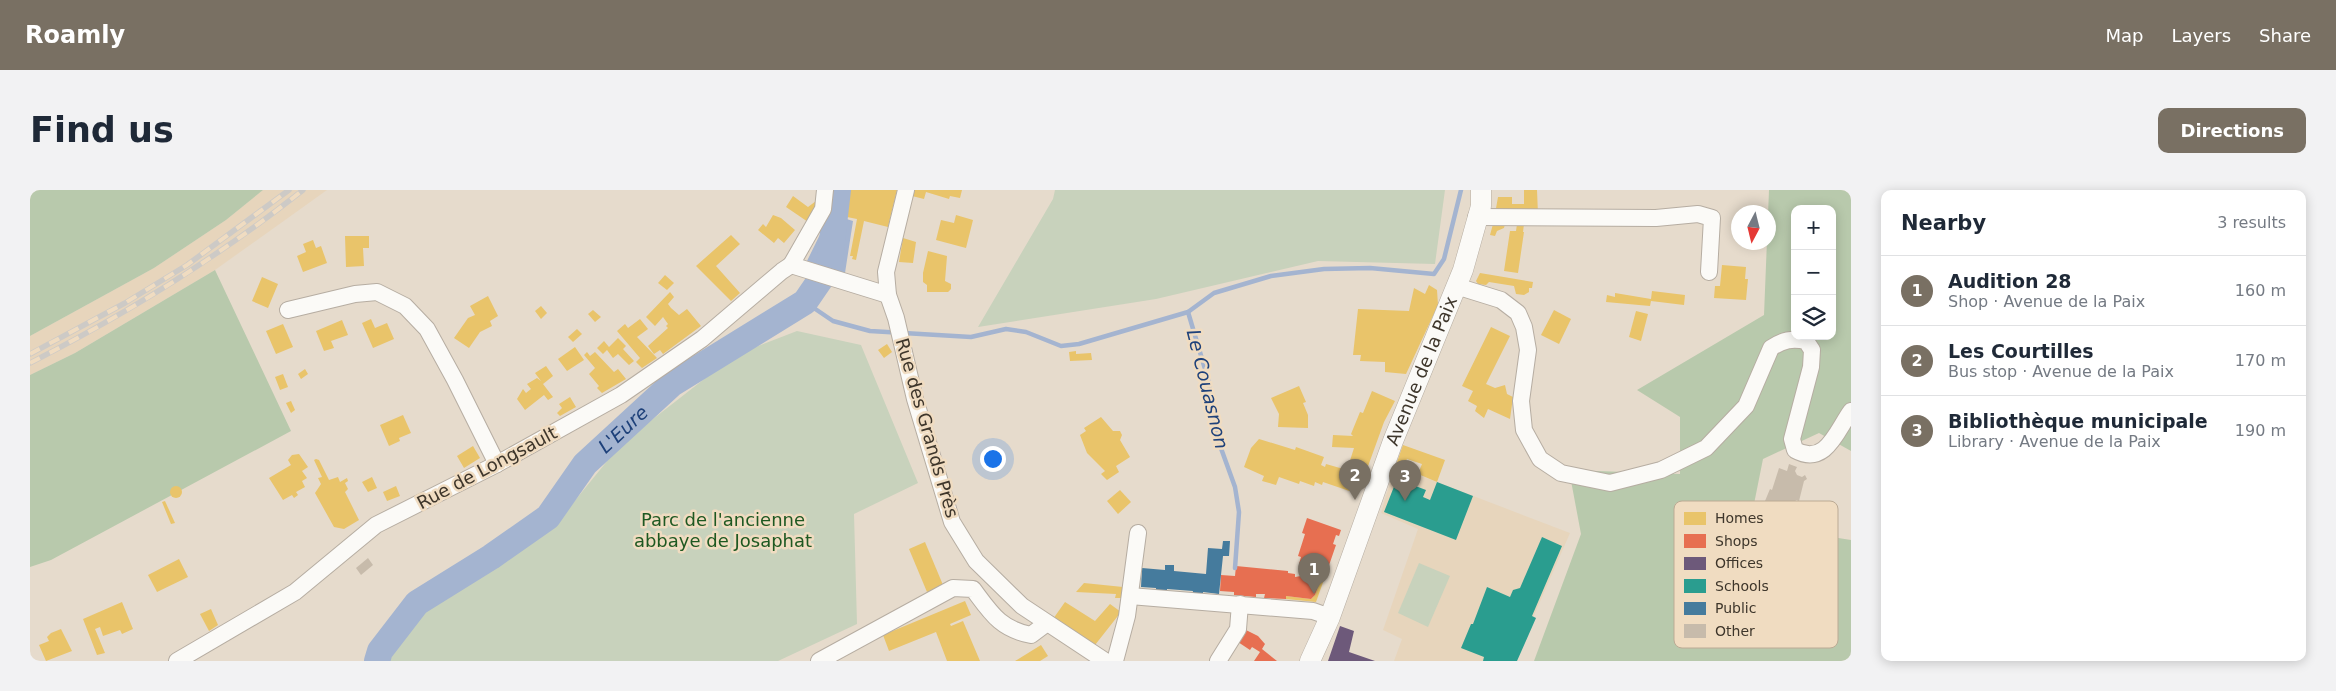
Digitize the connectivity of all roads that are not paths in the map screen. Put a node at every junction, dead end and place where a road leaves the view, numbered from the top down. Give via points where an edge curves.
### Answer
1 (825, 190) edge
2 (906, 190) edge
3 (1481, 190) edge
4 (1476, 217) junction
5 (796, 266) junction
6 (1709, 272) dead end
7 (1456, 286) junction
8 (888, 295) junction
9 (288, 310) dead end
10 (1851, 411) edge
11 (498, 464) junction
12 (1138, 533) dead end
13 (1130, 596) junction
14 (1240, 604) junction
15 (1330, 617) junction
16 (1047, 623) junction
17 (177, 661) edge
18 (819, 661) edge
19 (1105, 661) edge
20 (1115, 661) edge
21 (1218, 661) edge
22 (1310, 661) edge

1 - 5 street via 822,209
2 - 8 street, Rue des Grands Près via 886,272
3 - 4 main road, Avenue de la Paix via 1481,206
4 - 6 street via 1656,218 1698,214 1712,218
4 - 7 main road, Avenue de la Paix
5 - 8 street
5 - 11 street, Rue de Longsault via 782,271 702,339 621,396
7 - 10 street via 1501,300 1518,313 1528,350 1521,401 1524,430 1540,458 1561,474 1610,483 1661,470 1706,448 1746,406 1771,348 1795,338 1806,341 1812,350 1811,367 1792,439 1795,450 1812,454 1827,449
7 - 15 main road, Avenue de la Paix via 1394,441
8 - 16 street, Rue des Grands Près via 915,400 952,522 976,561 1022,606
9 - 11 street via 377,292 405,306 427,329
11 - 17 street, Rue de Longsault via 376,525 295,592
12 - 13 street
13 - 14 street
13 - 20 street
14 - 15 street via 1313,610
14 - 21 street via 1238,629
15 - 22 main road, Avenue de la Paix
16 - 18 street via 1031,635 1014,632 998,622 973,589 953,588
16 - 19 street, Rue des Grands Près

